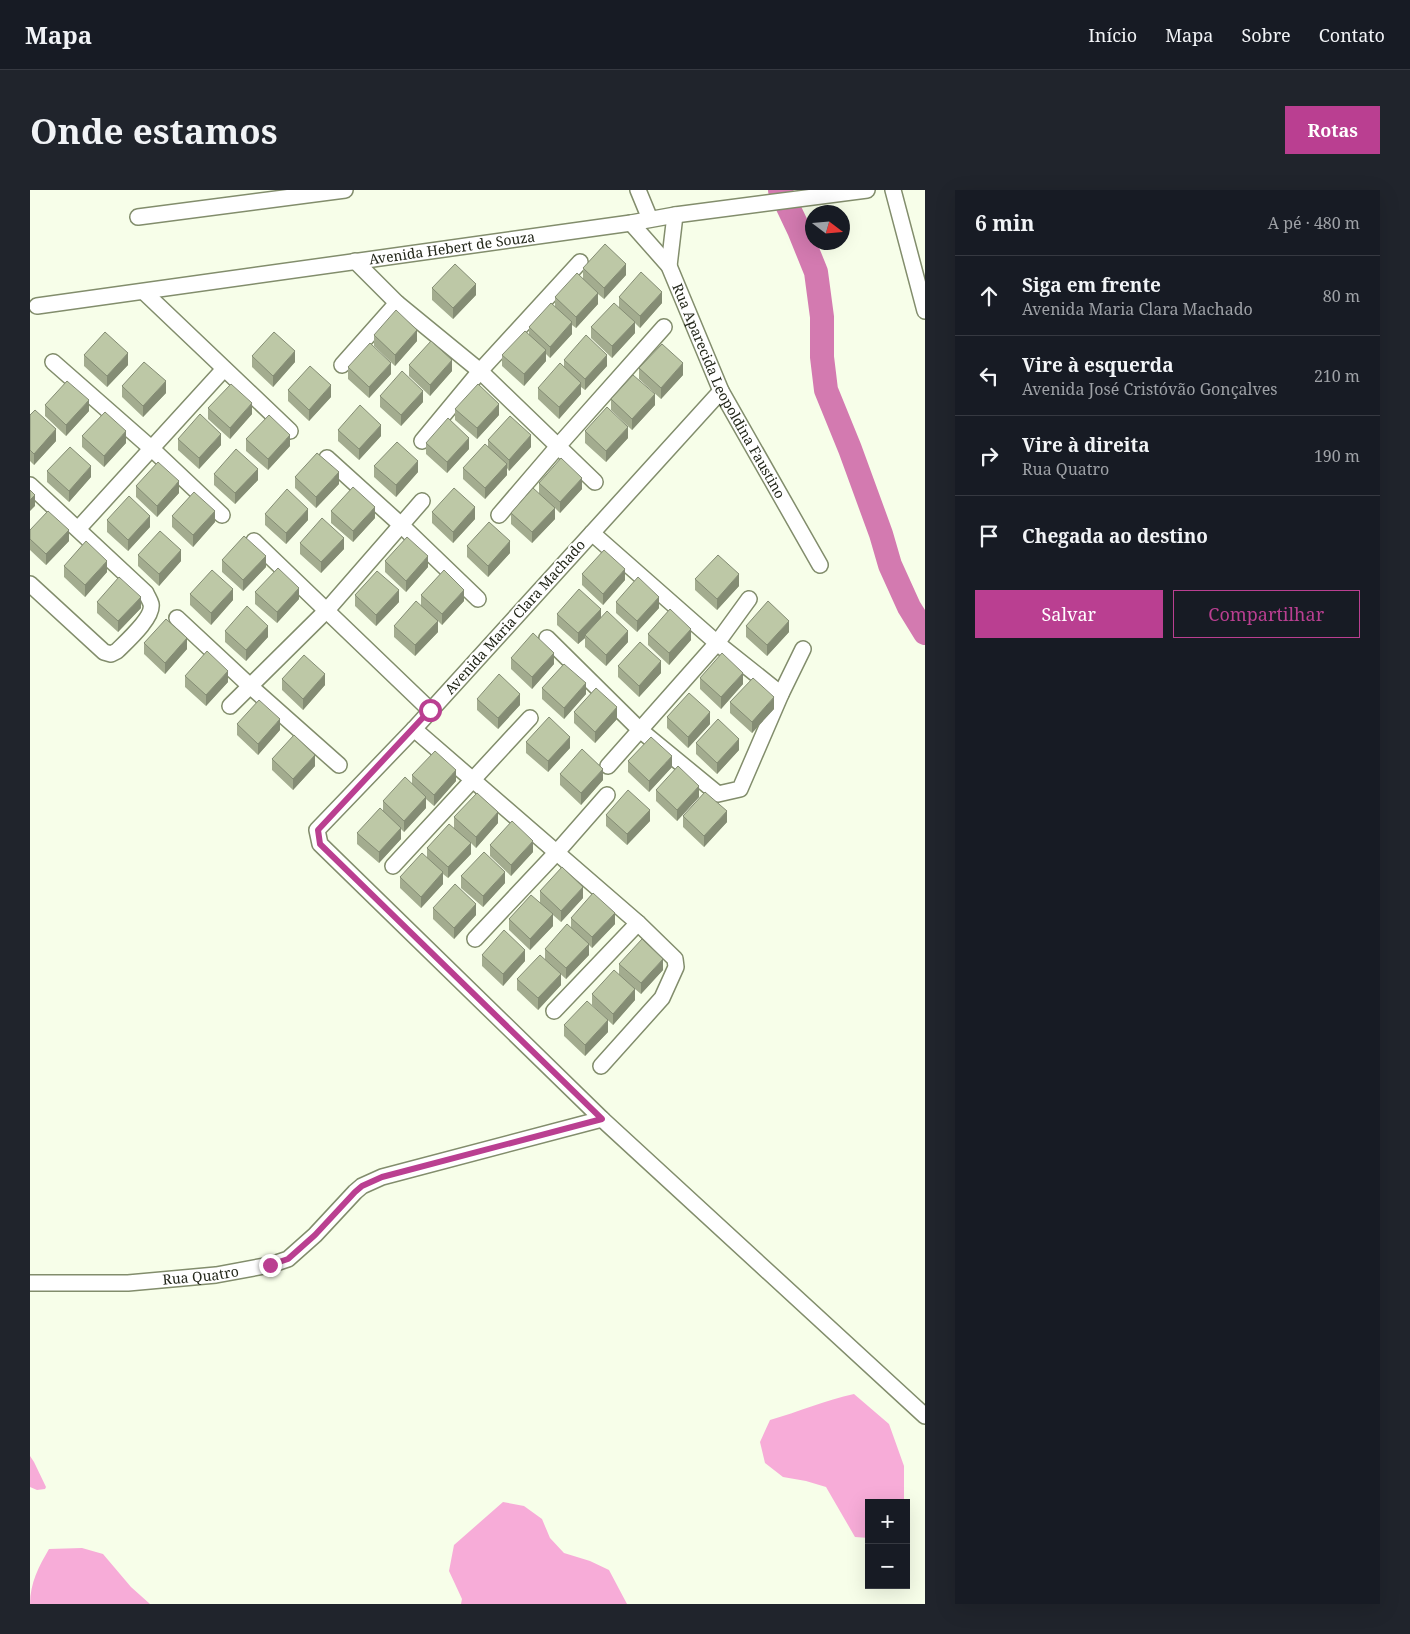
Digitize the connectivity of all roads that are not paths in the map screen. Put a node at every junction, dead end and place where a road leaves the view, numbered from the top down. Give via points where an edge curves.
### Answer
1 (345, 190) edge
2 (638, 190) edge
3 (867, 190) edge
4 (893, 190) edge
5 (315, 192) edge
6 (675, 215) junction
7 (138, 217) dead end
8 (650, 219) junction
9 (631, 223) junction
10 (356, 261) junction
11 (580, 262) dead end
12 (668, 266) junction
13 (144, 292) junction
14 (397, 303) junction
15 (37, 306) dead end
16 (925, 311) edge
17 (664, 327) dead end
18 (53, 362) dead end
19 (342, 365) dead end
20 (224, 369) junction
21 (480, 371) junction
22 (721, 391) junction
23 (290, 431) dead end
24 (422, 441) dead end
25 (558, 445) junction
26 (151, 448) junction
27 (327, 458) dead end
28 (595, 482) dead end
29 (30, 485) edge
30 (422, 500) dead end
31 (222, 515) dead end
32 (499, 515) dead end
33 (400, 524) junction
34 (78, 529) junction
35 (592, 533) junction
36 (254, 541) dead end
37 (820, 565) dead end
38 (30, 584) edge
39 (478, 599) dead end
40 (749, 599) dead end
41 (327, 610) junction
42 (177, 618) dead end
43 (547, 638) dead end
44 (717, 643) junction
45 (803, 649) dead end
46 (250, 686) junction
47 (781, 694) junction
48 (230, 706) dead end
49 (430, 710) junction
50 (530, 718) dead end
51 (414, 729) junction
52 (640, 730) junction
53 (339, 765) dead end
54 (608, 766) dead end
55 (474, 779) junction
56 (607, 795) dead end
57 (557, 852) junction
58 (393, 866) dead end
59 (638, 923) junction
60 (475, 939) dead end
61 (554, 1011) dead end
62 (601, 1066) dead end
63 (602, 1119) junction
64 (30, 1283) edge
65 (925, 1416) edge

1 - 5 street
2 - 8 street
3 - 6 street, Avenida Hebert de Souza
4 - 16 street
5 - 7 street
6 - 8 street, Avenida Hebert de Souza
6 - 12 street
8 - 9 street, Avenida Hebert de Souza
9 - 10 street, Avenida Hebert de Souza
9 - 12 street, Rua Aparecida Leopoldina Faustino
10 - 13 street, Avenida Hebert de Souza
10 - 14 street
11 - 21 street
12 - 22 street, Rua Aparecida Leopoldina Faustino
13 - 15 street, Avenida Hebert de Souza
13 - 20 street
14 - 19 street
14 - 21 street
17 - 25 street
18 - 26 street
20 - 23 street
20 - 26 street
21 - 24 street
21 - 25 street
22 - 35 street, Avenida Maria Clara Machado
22 - 37 street, Rua Aparecida Leopoldina Faustino
25 - 28 street
25 - 32 street
26 - 31 street
26 - 34 street
27 - 33 street
29 - 34 street
30 - 33 street
33 - 39 street
33 - 41 street
34 - 38 street via 146,593 151,604 146,619 117,651 111,654 104,652
35 - 44 street
35 - 49 street, Avenida Maria Clara Machado
36 - 41 street
40 - 44 street
41 - 46 street
41 - 49 street
42 - 46 street
43 - 52 street
44 - 47 street
44 - 52 street
45 - 47 street
46 - 48 street
46 - 53 street
47 - 52 street via 740,789 718,794
49 - 51 street, Avenida Maria Clara Machado
50 - 55 street
51 - 55 street
51 - 63 street, Avenida Maria Clara Machado via 318,830 320,844
52 - 54 street
55 - 57 street
55 - 58 street
56 - 57 street
57 - 59 street
57 - 60 street
59 - 61 street
59 - 62 street via 675,959 676,967 662,998
63 - 64 street, Rua Quatro via 382,1177 355,1192 288,1259 270,1265 216,1275 128,1283
63 - 65 street

